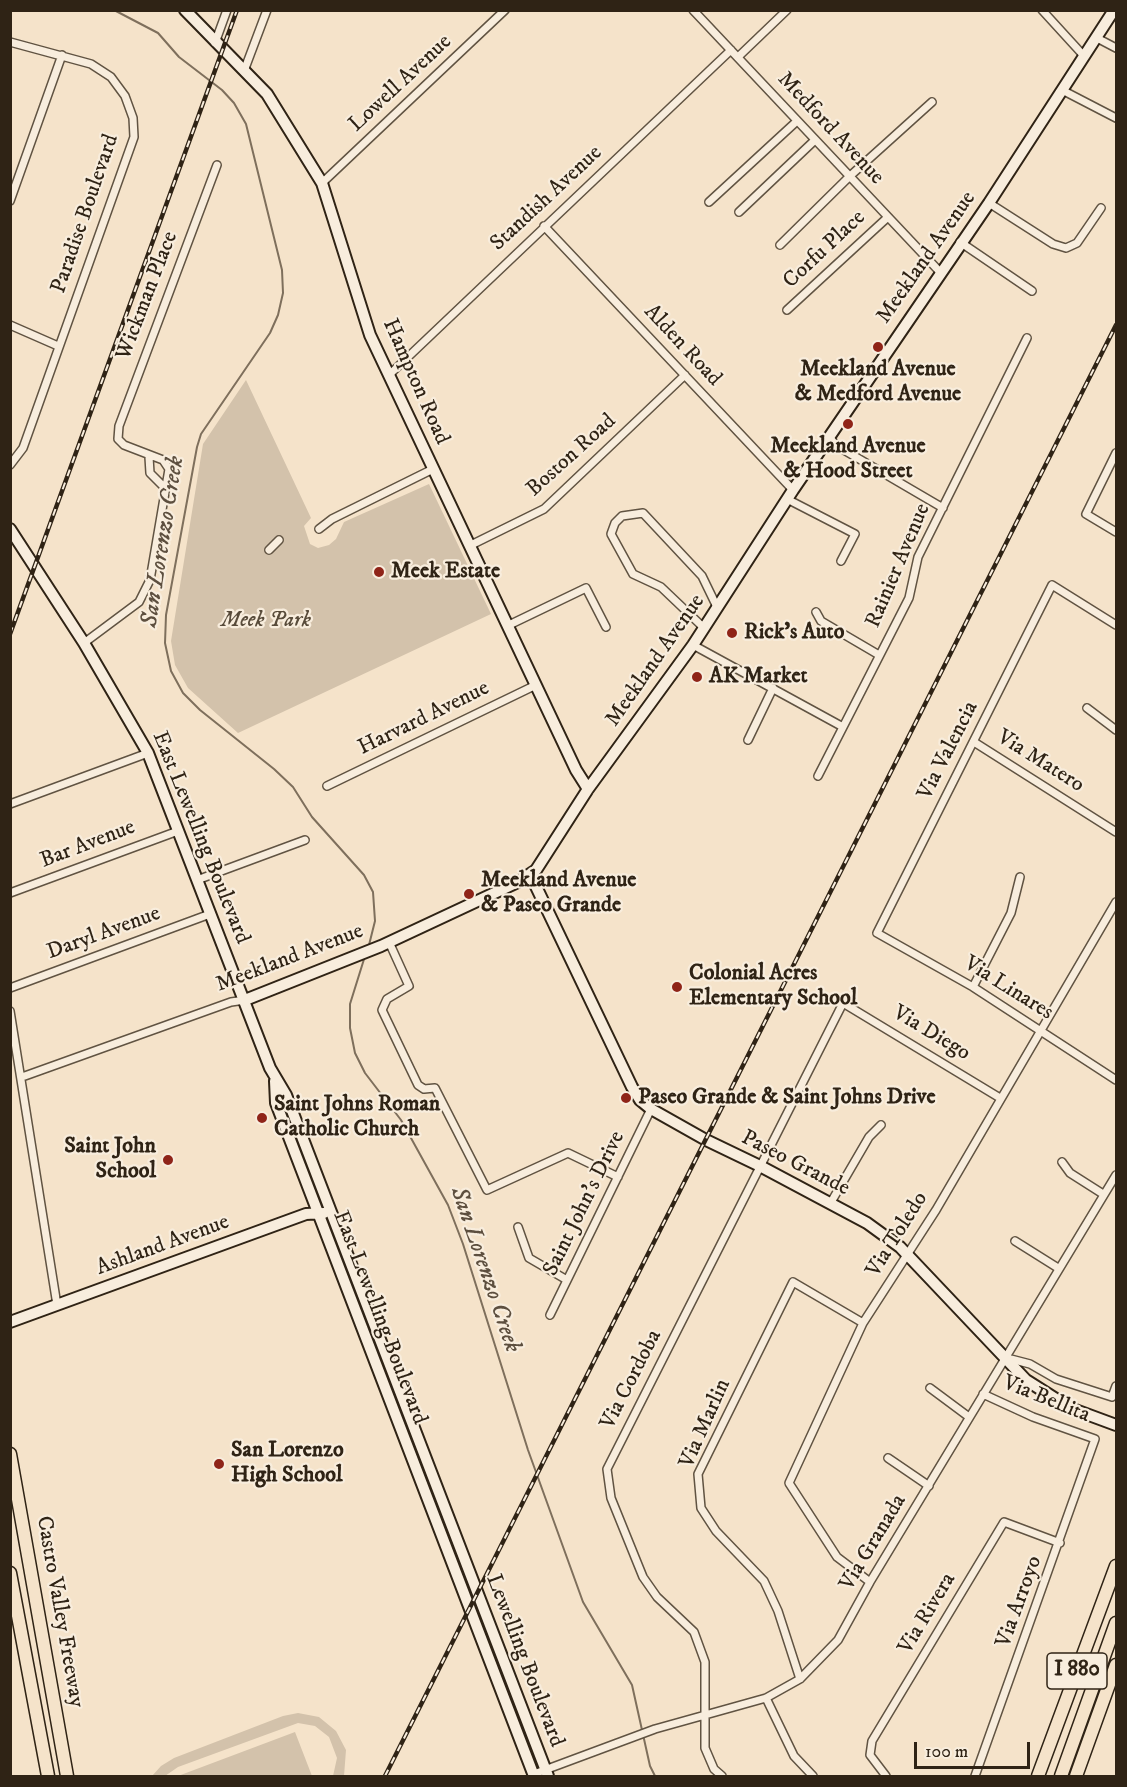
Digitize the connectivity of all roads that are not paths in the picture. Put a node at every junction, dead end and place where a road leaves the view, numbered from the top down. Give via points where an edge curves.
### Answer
1 (185, 10) edge
2 (226, 10) edge
3 (267, 10) edge
4 (505, 10) edge
5 (693, 10) edge
6 (787, 10) edge
7 (1042, 10) edge
8 (1114, 10) edge
9 (1097, 38) junction
10 (10, 42) edge
11 (215, 43) junction
12 (1116, 48) edge
13 (731, 50) junction
14 (62, 56) junction
15 (1084, 56) junction
16 (738, 57) junction
17 (244, 71) junction
18 (1062, 90) junction
19 (932, 102) dead end
20 (1116, 118) edge
21 (797, 121) junction
22 (815, 140) junction
23 (216, 165) dead end
24 (850, 176) junction
25 (322, 183) junction
26 (10, 201) edge
27 (709, 202) dead end
28 (989, 203) junction
29 (1101, 208) dead end
30 (739, 212) dead end
31 (888, 217) junction
32 (544, 226) junction
33 (960, 242) junction
34 (780, 245) dead end
35 (940, 272) junction
36 (1032, 291) dead end
37 (787, 310) dead end
38 (10, 325) edge
39 (1027, 338) dead end
40 (58, 346) junction
41 (389, 375) junction
42 (685, 375) junction
43 (830, 438) junction
44 (1116, 453) edge
45 (149, 457) junction
46 (10, 465) edge
47 (433, 469) junction
48 (164, 487) junction
49 (790, 494) junction
50 (943, 508) junction
51 (10, 529) edge
52 (319, 529) dead end
53 (1116, 532) edge
54 (279, 540) dead end
55 (471, 545) junction
56 (269, 550) dead end
57 (841, 561) dead end
58 (717, 607) junction
59 (816, 612) dead end
60 (509, 625) junction
61 (1116, 625) edge
62 (606, 627) dead end
63 (704, 628) junction
64 (84, 643) junction
65 (693, 645) junction
66 (879, 655) junction
67 (536, 685) junction
68 (772, 688) junction
69 (1087, 708) dead end
70 (843, 727) junction
71 (1116, 730) edge
72 (748, 740) dead end
73 (974, 742) junction
74 (148, 753) junction
75 (818, 776) dead end
76 (327, 786) dead end
77 (588, 789) junction
78 (10, 804) edge
79 (178, 831) junction
80 (1116, 832) edge
81 (305, 840) dead end
82 (531, 876) junction
83 (1020, 877) dead end
84 (197, 880) junction
85 (10, 893) edge
86 (1116, 902) edge
87 (210, 914) junction
88 (877, 933) joint
89 (385, 944) junction
90 (973, 987) junction
91 (10, 988) edge
92 (245, 1000) junction
93 (843, 1003) joint
94 (10, 1011) edge
95 (1041, 1032) junction
96 (1115, 1076) edge
97 (22, 1077) junction
98 (275, 1080) junction
99 (1000, 1098) junction
100 (651, 1109) junction
101 (881, 1125) dead end
102 (1062, 1162) dead end
103 (760, 1166) junction
104 (1116, 1174) edge
105 (618, 1177) junction
106 (1103, 1194) junction
107 (830, 1204) junction
108 (318, 1213) junction
109 (331, 1213) junction
110 (518, 1227) dead end
111 (1015, 1241) dead end
112 (908, 1255) junction
113 (1058, 1268) junction
114 (567, 1280) junction
115 (57, 1305) junction
116 (550, 1315) dead end
117 (10, 1322) edge
118 (863, 1323) junction
119 (1005, 1358) junction
120 (1116, 1386) edge
121 (930, 1388) dead end
122 (983, 1394) junction
123 (401, 1395) junction
124 (389, 1400) junction
125 (969, 1417) junction
126 (1116, 1425) edge
127 (1095, 1439) joint
128 (10, 1454) edge
129 (888, 1458) dead end
130 (929, 1486) junction
131 (1060, 1543) junction
132 (464, 1560) joint
133 (1116, 1566) edge
134 (453, 1568) joint
135 (10, 1573) edge
136 (870, 1582) junction
137 (1116, 1623) edge
138 (1116, 1665) edge
139 (800, 1679) junction
140 (766, 1698) junction
141 (706, 1715) junction
142 (547, 1773) edge
143 (1079, 1773) edge
144 (534, 1775) edge
145 (48, 1776) edge
146 (67, 1776) edge
147 (722, 1776) edge
148 (813, 1776) edge
149 (886, 1776) edge
150 (975, 1776) edge
151 (1038, 1776) edge
152 (1061, 1776) edge

1 - 11 main road, Hampton Road
2 - 11 street
3 - 17 street
4 - 25 street, Lowell Avenue
5 - 13 street, Medford Avenue
6 - 16 street
7 - 15 street
8 - 9 main road, Meekland Avenue
9 - 12 street
9 - 15 main road, Meekland Avenue
10 - 14 street, Paradise Boulevard
11 - 17 main road, Hampton Road
13 - 16 street, Medford Avenue
13 - 32 street, Standish Avenue
14 - 26 street
14 - 40 street, Paradise Boulevard via 91,64 111,77 134,118 134,137
15 - 18 main road, Meekland Avenue
16 - 21 street, Medford Avenue
17 - 25 main road, Hampton Road via 267,94
18 - 20 street
18 - 28 main road, Meekland Avenue
19 - 24 street
21 - 22 street, Medford Avenue
21 - 27 street
22 - 24 street, Medford Avenue
22 - 30 street
23 - 45 street, Wickman Place via 119,426 118,439
24 - 31 street, Medford Avenue
24 - 34 street
25 - 41 main road, Hampton Road via 370,335
28 - 29 street via 1053,244 1066,248 1077,243
28 - 33 main road, Meekland Avenue
31 - 35 street, Medford Avenue
31 - 37 street, Corfu Place
32 - 41 street, Standish Avenue
32 - 42 street, Alden Road
33 - 35 main road, Meekland Avenue
33 - 36 street
35 - 43 main road, Meekland Avenue
38 - 40 street
39 - 50 street, Rainier Avenue
40 - 46 street, Paradise Boulevard via 23,448
41 - 47 main road, Hampton Road
42 - 49 street, Alden Road
42 - 55 street, Boston Road via 544,509
43 - 49 main road, Meekland Avenue
43 - 50 street via 837,446
44 - 53 street via 1086,514
45 - 48 street via 150,473
45 - 48 street via 163,460 169,469
47 - 52 street
47 - 55 main road, Hampton Road
48 - 64 street via 150,580 124,615
49 - 57 street, Alden Road via 855,534
49 - 58 main road, Meekland Avenue
50 - 66 street, Rainier Avenue via 918,557 909,598
51 - 64 main road, East Lewelling Boulevard
54 - 56 street
55 - 60 main road, Hampton Road
58 - 63 main road, Meekland Avenue
58 - 63 street via 702,576 643,513 622,516 615,523 611,534 633,574 661,587
59 - 66 street via 821,621
60 - 62 street via 586,588
60 - 67 main road, Hampton Road
61 - 73 street, Via Valencia via 1052,585
63 - 65 main road, Meekland Avenue
64 - 74 main road, East Lewelling Boulevard
65 - 68 street
65 - 77 main road, Meekland Avenue
66 - 70 street, Rainier Avenue
67 - 76 street, Harvard Avenue
67 - 77 main road, Hampton Road
68 - 70 street
68 - 72 street
69 - 71 street
70 - 75 street, Rainier Avenue
73 - 80 street, Via Matero
73 - 88 street, Via Valencia
74 - 78 street
74 - 79 main road, East Lewelling Boulevard
77 - 82 main road, Meekland Avenue
79 - 84 main road, East Lewelling Boulevard
79 - 85 street, Bar Avenue
81 - 84 street
82 - 89 main road, Meekland Avenue
82 - 100 main road, Paseo Grande via 632,1087
83 - 90 street via 1011,913
84 - 87 main road, East Lewelling Boulevard
86 - 95 street, Via Toledo
87 - 91 street, Daryl Avenue
87 - 92 main road, East Lewelling Boulevard
88 - 90 street, Via Linares
89 - 92 main road, Meekland Avenue
89 - 105 street via 409,986 387,999 382,1010 418,1085 435,1088 487,1190 568,1153
90 - 95 street, Via Linares
92 - 97 street, Meekland Avenue
92 - 98 main road, East Lewelling Boulevard
93 - 99 street, Via Diego
93 - 103 street, Via Cordoba
94 - 97 street
95 - 96 street, Via Linares
95 - 99 street, Via Toledo
97 - 115 street
98 - 108 main road, East Lewelling Boulevard via 276,1103
98 - 109 main road, East Lewelling Boulevard via 286,1095
99 - 112 street, Via Toledo
100 - 103 main road, Paseo Grande
100 - 105 street, Saint John's Drive
101 - 107 street via 869,1137
102 - 106 street via 1070,1173
103 - 107 main road, Paseo Grande
103 - 141 street, Via Cordoba via 607,1469 611,1498 643,1577 657,1597 694,1632 705,1662
104 - 106 street, Via Granada
105 - 114 street, Saint John's Drive
106 - 113 street, Via Granada
107 - 112 main road, Paseo Grande via 867,1223
108 - 109 main road, Ashland Avenue
108 - 115 main road, Ashland Avenue
108 - 124 main road, East Lewelling Boulevard
109 - 123 main road, East Lewelling Boulevard
110 - 114 street via 529,1258
111 - 113 street
112 - 118 street, Via Toledo
112 - 119 main road, Paseo Grande
113 - 119 street, Via Granada
114 - 116 street, Saint John's Drive
115 - 117 main road, Ashland Avenue
118 - 136 street, Via Toledo via 789,1483 837,1557
118 - 139 street, Via Marlin via 793,1282 698,1474 701,1508 716,1531 764,1581
119 - 120 street via 1112,1397
119 - 122 street, Via Granada
119 - 126 main road, Paseo Grande via 1047,1396
121 - 125 street
122 - 125 street, Via Granada
122 - 127 street, Via Bellita
123 - 124 main road
123 - 132 main road, East Lewelling Boulevard
124 - 134 main road, East Lewelling Boulevard
125 - 130 street, Via Granada
127 - 131 street, Via Arroyo
128 - 146 highway, Castro Valley Freeway
129 - 130 street
130 - 136 street, Via Granada
131 - 149 street, Via Rivera via 1004,1522 872,1741 870,1755
131 - 150 street, Via Arroyo
132 - 142 main road, Lewelling Boulevard
133 - 151 highway, I 880
134 - 144 main road, Lewelling Boulevard
135 - 145 highway, Castro Valley Freeway
136 - 139 street, Via Granada via 838,1640
137 - 152 highway, I 880
138 - 143 highway, I 880
139 - 140 street, Via Granada
140 - 141 street, Via Granada
140 - 148 street via 794,1756
141 - 142 street, Via Granada via 633,1736
141 - 147 street, Via Cordoba via 705,1748 714,1769
142 - 144 street, Via Granada

